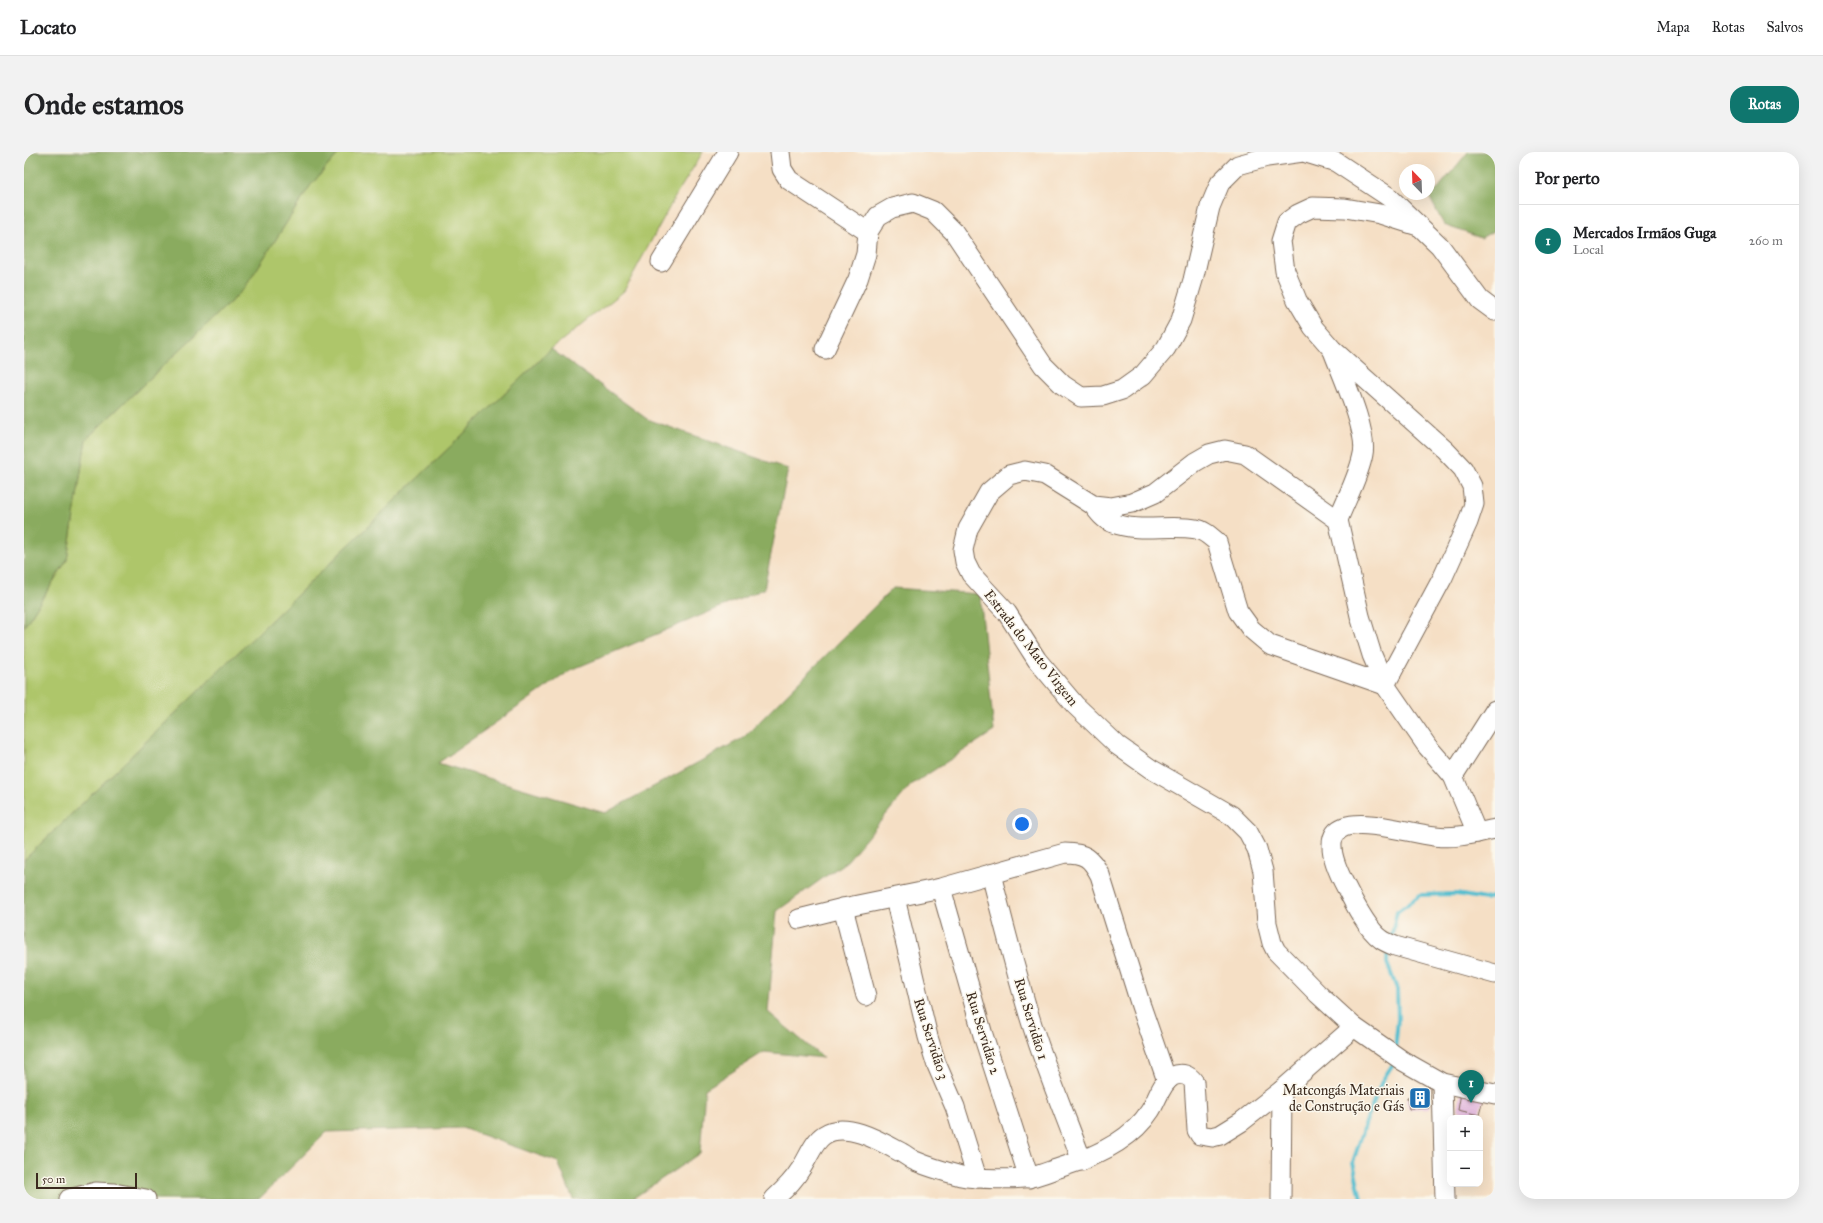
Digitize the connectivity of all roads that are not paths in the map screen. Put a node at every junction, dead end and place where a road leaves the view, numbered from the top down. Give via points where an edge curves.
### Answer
1 (728, 152) edge
2 (780, 152) edge
3 (1418, 226) junction
4 (868, 232) junction
5 (661, 262) dead end
6 (1495, 311) edge
7 (825, 349) dead end
8 (1332, 349) junction
9 (1093, 505) junction
10 (1338, 520) junction
11 (1385, 685) junction
12 (1495, 710) edge
13 (1453, 776) junction
14 (1486, 831) edge
15 (991, 874) junction
16 (940, 888) junction
17 (895, 898) junction
18 (843, 908) junction
19 (799, 919) dead end
20 (1495, 974) edge
21 (866, 996) dead end
22 (1354, 1026) junction
23 (1495, 1079) edge
24 (1167, 1081) junction
25 (1442, 1083) junction
26 (1282, 1090) junction
27 (1488, 1092) edge
28 (1082, 1161) junction
29 (977, 1178) junction
30 (1029, 1178) junction
31 (69, 1199) edge
32 (146, 1199) edge
33 (774, 1199) edge
34 (1281, 1199) edge
35 (1445, 1199) edge

1 - 5 street
2 - 4 street via 782,169 789,180
3 - 4 street via 1389,198 1336,162 1303,152 1267,157 1238,166 1220,183 1210,207 1181,320 1166,348 1144,375 1122,390 1103,396 1081,396 1063,386 1043,365 954,232 933,211 913,204 892,208 878,216
3 - 6 street via 1440,246 1480,300
3 - 8 street via 1380,214 1345,208 1313,207 1287,222 1280,241 1285,271 1297,300
4 - 7 street via 866,254 858,279
8 - 10 street via 1364,441 1364,453
8 - 11 street via 1445,450 1463,469 1472,486 1474,504 1468,522 1443,577
9 - 10 street via 1111,507 1156,494 1195,462 1209,454 1225,450 1245,454
9 - 11 street via 1112,523 1197,529 1209,535 1217,542 1238,611 1251,629 1270,645
9 - 22 street, Estrada do Mato Virgem via 1045,475 1025,471 1009,476 989,492 968,529 963,550 965,562 972,574 1007,613 1037,660 1075,705 1117,745 1151,769 1231,815 1248,832 1257,849 1263,870 1267,923 1276,951
10 - 11 street via 1360,616 1372,655
11 - 13 street via 1427,746
12 - 13 street
13 - 14 street
14 - 20 street via 1453,837 1371,824 1355,824 1343,827 1334,835 1332,846 1337,871 1368,924 1389,943
15 - 16 street
15 - 24 street via 1065,853 1086,856 1094,863
15 - 28 street, Rua Servidão 1 via 1029,1016
16 - 17 street
16 - 30 street, Rua Servidão 2 via 983,1035
17 - 18 street
17 - 29 street, Rua Servidão 3 via 928,1037 936,1063 956,1107
18 - 19 street
18 - 21 street
22 - 25 street, Estrada do Mato Virgem via 1403,1061
22 - 26 street
23 - 27 street
24 - 26 street via 1181,1074 1190,1076 1194,1082 1197,1130 1200,1135 1206,1137 1229,1130
24 - 28 street via 1150,1112 1134,1129 1113,1146
25 - 27 street, Estrada do Mato Virgem
25 - 35 street
26 - 34 street
28 - 30 street
29 - 30 street
29 - 33 street via 960,1176 914,1160 857,1132 845,1128 834,1129 823,1135 815,1144 800,1171
31 - 32 street via 96,1192

